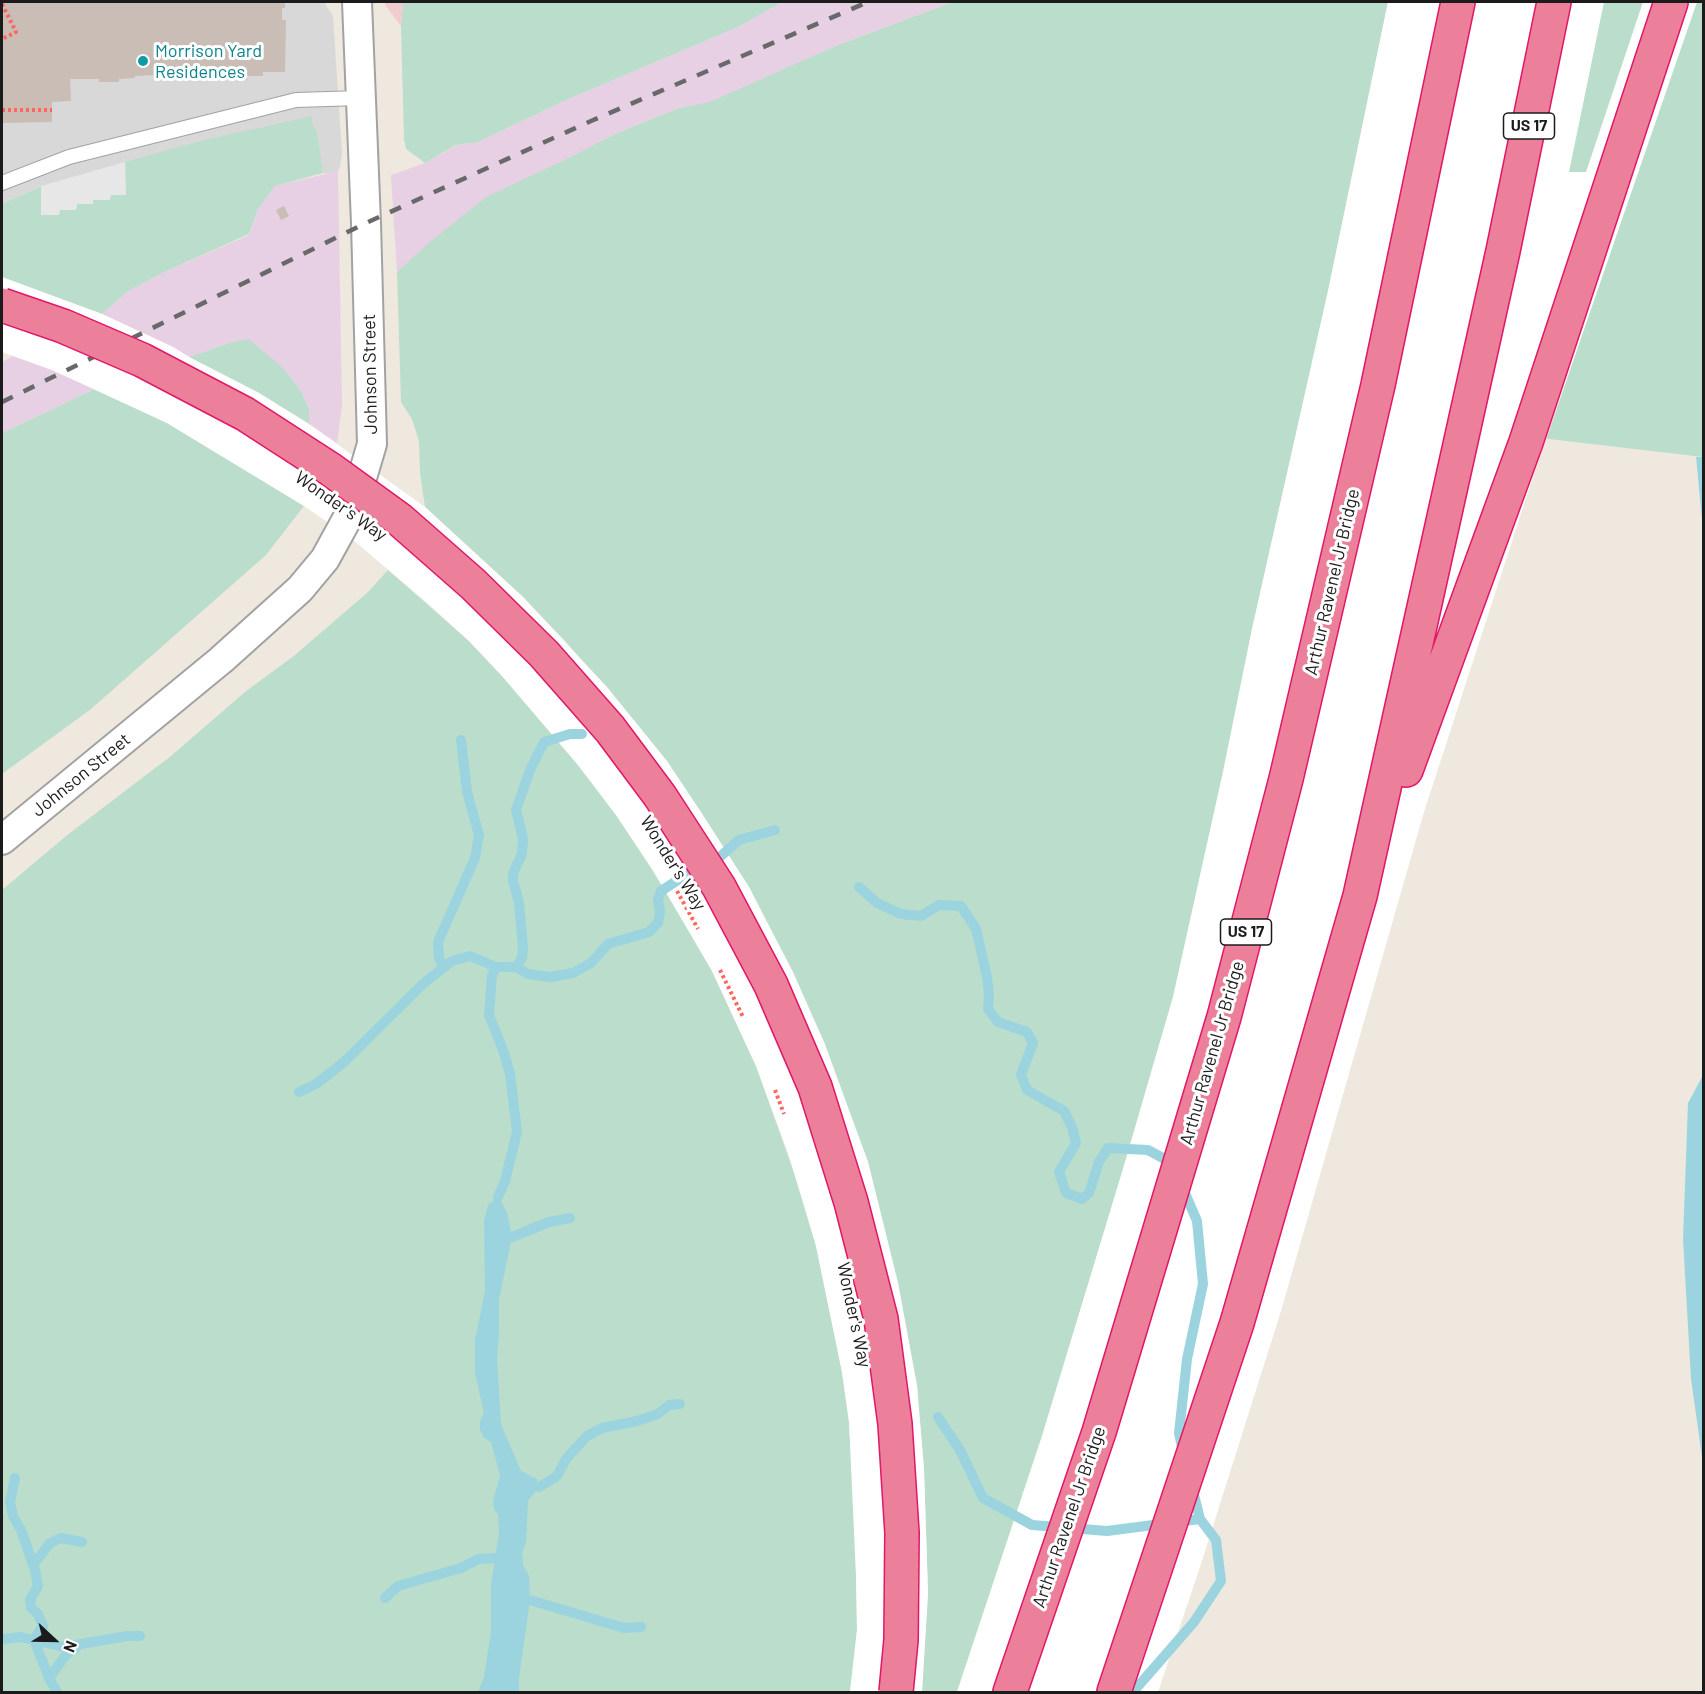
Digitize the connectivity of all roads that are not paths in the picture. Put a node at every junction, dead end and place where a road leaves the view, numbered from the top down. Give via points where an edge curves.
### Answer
1 (357, 2) edge
2 (1458, 2) edge
3 (1554, 2) edge
4 (1671, 2) edge
5 (361, 98) junction
6 (2, 183) edge
7 (2, 305) edge
8 (2, 840) edge
9 (1360, 896) junction
10 (896, 1692) edge
11 (1010, 1692) edge
12 (1114, 1692) edge

1 - 5 street, Johnson Street
2 - 11 highway, Arthur Ravenel Jr Bridge / US 17 via 1378,385 1286,778 1224,1017 1099,1431
3 - 9 highway, US 17
4 - 9 highway via 1526,442
5 - 6 lane via 296,100 69,157
5 - 8 street, Johnson Street via 372,444 353,508 325,560 300,589 221,660
7 - 10 highway, bridge via 142,360 245,414 399,519 544,654 610,729 660,796 719,887 771,985 815,1087 851,1202 881,1319 896,1424 902,1533 901,1640
9 - 12 highway, US 17 via 1237,1323

